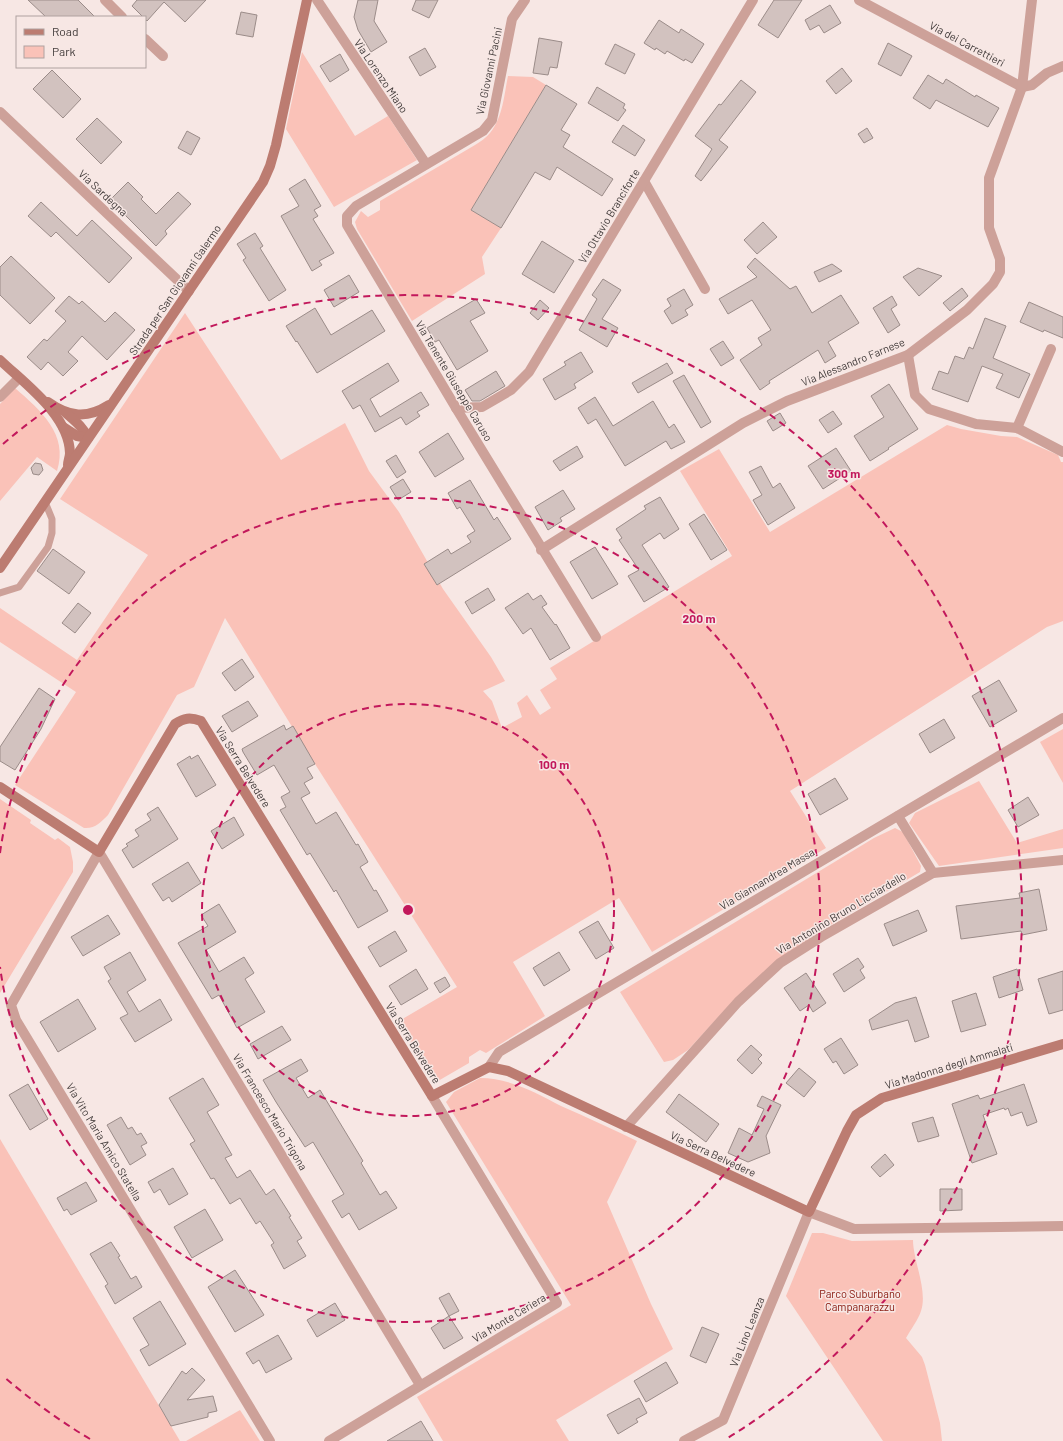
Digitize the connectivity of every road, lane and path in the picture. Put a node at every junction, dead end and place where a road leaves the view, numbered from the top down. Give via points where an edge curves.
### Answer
1 (105, 0) edge
2 (307, 0) edge
3 (317, 0) edge
4 (525, 0) edge
5 (753, 0) edge
6 (859, 0) edge
7 (1032, 0) edge
8 (121, 16) edge
9 (146, 40) edge
10 (163, 56) dead end
11 (1063, 66) edge
12 (1022, 87) junction
13 (0, 112) edge
14 (426, 164) junction
15 (644, 181) junction
16 (705, 289) dead end
17 (189, 291) junction
18 (1051, 349) dead end
19 (908, 355) junction
20 (0, 360) edge
21 (19, 378) junction
22 (37, 394) junction
23 (0, 397) edge
24 (112, 403) junction
25 (456, 408) junction
26 (65, 412) junction
27 (62, 426) junction
28 (1017, 428) junction
29 (88, 438) junction
30 (1063, 452) edge
31 (68, 468) junction
32 (45, 502) junction
33 (541, 550) junction
34 (0, 568) edge
35 (0, 593) edge
36 (596, 637) dead end
37 (1063, 718) edge
38 (0, 787) edge
39 (898, 816) junction
40 (99, 852) junction
41 (1063, 860) edge
42 (933, 873) junction
43 (1063, 1044) edge
44 (489, 1067) junction
45 (432, 1096) junction
46 (626, 1127) junction
47 (809, 1212) junction
48 (1063, 1226) edge
49 (420, 1386) junction
50 (270, 1441) edge
51 (329, 1441) edge
52 (684, 1441) edge

1 - 8 street
2 - 17 street, Strada per San Giovanni Galermo via 270,166 256,193
3 - 14 street, Via Lorenzo Miano
4 - 14 street, Via Giovanni Pacini via 512,19 492,120 483,131
5 - 15 street, Via Ottavio Branciforte
6 - 12 street, Via dei Carrettieri
7 - 12 street, Via Alessandro Farnese
9 - 10 street
11 - 12 street via 1047,73 1032,85
12 - 19 street, Via Alessandro Farnese via 989,178 988,228 1000,259 1000,272 993,284 967,310
13 - 17 street, Via Sardegna
14 - 25 street, Via Tenente Giuseppe Caruso via 356,206 347,216 347,225
15 - 16 street
15 - 25 street, Via Ottavio Branciforte via 529,372 511,390 482,407
17 - 24 street, Strada per San Giovanni Galermo
18 - 28 street
19 - 28 street via 915,395 928,409 976,424
19 - 33 street, Via Alessandro Farnese via 787,401 743,423
20 - 21 street
21 - 22 street
21 - 23 street
22 - 26 street
22 - 27 street via 57,416
24 - 26 street via 101,410 82,415
24 - 29 street, Strada per San Giovanni Galermo
25 - 33 street, Via Tenente Giuseppe Caruso
26 - 29 street via 79,424
27 - 29 street via 77,436
27 - 31 street via 70,453
28 - 30 street
29 - 31 street, Strada per San Giovanni Galermo
31 - 32 street, Strada per San Giovanni Galermo
32 - 34 street, Strada per San Giovanni Galermo
32 - 35 lane via 52,519 48,547 19,587
33 - 36 street, Via Tenente Giuseppe Caruso
37 - 39 street, Via Giannandrea Massa
38 - 40 street
39 - 42 street
39 - 44 street, Via Giannandrea Massa via 499,1052
40 - 45 street, Via Serra Belvedere via 174,724 183,719 193,718 201,722
40 - 49 street, Via Francesco Mario Trigona
40 - 50 street, Via Vito Maria Amico Statella via 11,1005 16,1020
41 - 42 street, Via Antonino Bruno Licciardello
42 - 46 street, Via Antonino Bruno Licciardello via 780,963 738,1002
43 - 47 street, Via Madonna degli Ammalati via 882,1098 856,1115
44 - 45 street, Via Serra Belvedere
44 - 46 street, Via Serra Belvedere via 508,1071
45 - 49 street, Via Monte Ceriera via 557,1303
46 - 47 street, Via Serra Belvedere
47 - 48 street, Via Serra Belvedere via 854,1229
47 - 52 street, Via Lino Leanza via 723,1420
49 - 51 street, Via Monte Ceriera

